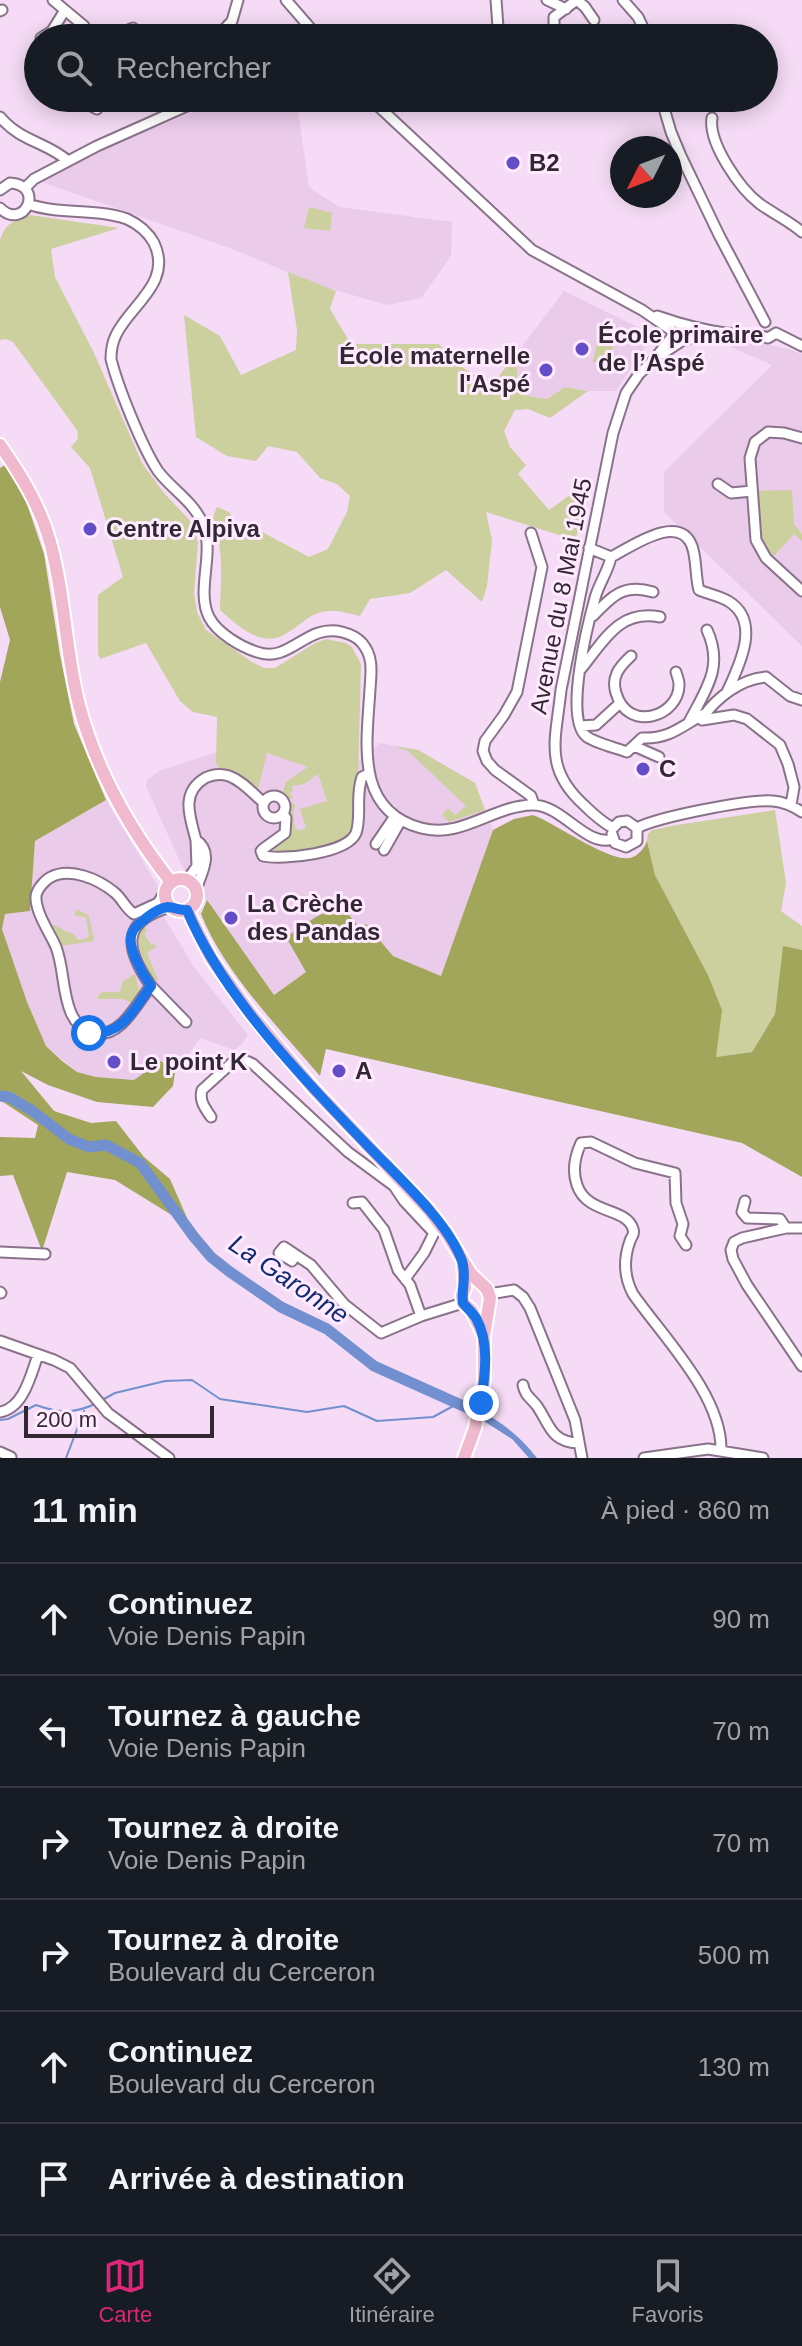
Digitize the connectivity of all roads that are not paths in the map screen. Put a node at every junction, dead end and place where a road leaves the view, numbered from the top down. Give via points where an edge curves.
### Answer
1 (53, 0) edge
2 (238, 0) edge
3 (286, 0) edge
4 (496, 0) edge
5 (547, 0) edge
6 (577, 0) edge
7 (623, 0) edge
8 (566, 9) junction
9 (65, 10) junction
10 (594, 20) dead end
11 (56, 24) edge
12 (82, 24) edge
13 (230, 24) edge
14 (307, 24) edge
15 (498, 24) edge
16 (554, 24) edge
17 (641, 24) edge
18 (174, 112) edge
19 (386, 112) edge
20 (665, 112) edge
21 (712, 118) dead end
22 (2, 123) edge
23 (68, 161) junction
24 (25, 188) junction
25 (0, 190) edge
26 (28, 204) junction
27 (2, 215) edge
28 (802, 232) edge
29 (765, 322) junction
30 (681, 333) junction
31 (761, 333) junction
32 (776, 333) junction
33 (802, 346) edge
34 (802, 438) edge
35 (0, 445) edge
36 (718, 484) dead end
37 (752, 491) junction
38 (531, 533) dead end
39 (589, 548) junction
40 (611, 557) junction
41 (802, 591) edge
42 (653, 592) dead end
43 (660, 617) dead end
44 (590, 618) junction
45 (707, 630) dead end
46 (631, 656) dead end
47 (579, 671) junction
48 (676, 672) dead end
49 (727, 692) junction
50 (802, 700) edge
51 (619, 704) junction
52 (704, 717) junction
53 (689, 722) junction
54 (580, 726) junction
55 (634, 746) junction
56 (659, 757) dead end
57 (368, 774) junction
58 (264, 803) junction
59 (534, 805) junction
60 (791, 805) junction
61 (802, 812) edge
62 (283, 814) junction
63 (398, 818) junction
64 (637, 828) junction
65 (613, 834) junction
66 (380, 847) dead end
67 (191, 884) junction
68 (168, 886) junction
69 (171, 907) junction
70 (187, 910) junction
71 (151, 986) junction
72 (186, 1022) dead end
73 (211, 1117) dead end
74 (745, 1201) dead end
75 (353, 1203) dead end
76 (786, 1228) junction
77 (802, 1228) edge
78 (686, 1245) dead end
79 (0, 1252) edge
80 (45, 1254) dead end
81 (296, 1255) dead end
82 (463, 1263) junction
83 (405, 1279) junction
84 (465, 1288) junction
85 (485, 1294) junction
86 (467, 1306) junction
87 (421, 1316) junction
88 (484, 1336) junction
89 (0, 1341) edge
90 (38, 1355) junction
91 (802, 1366) edge
92 (523, 1385) dead end
93 (0, 1412) edge
94 (578, 1443) junction
95 (721, 1450) junction
96 (0, 1452) edge
97 (11, 1457) edge
98 (169, 1458) edge
99 (464, 1458) edge
100 (582, 1458) edge
101 (644, 1458) edge
102 (763, 1458) edge

1 - 9 street
2 - 13 street
3 - 14 street
4 - 15 street
5 - 8 street
6 - 8 street
6 - 10 street
7 - 17 street
8 - 16 street via 554,17
9 - 11 street
9 - 12 street
18 - 23 street
19 - 30 street via 532,250
20 - 29 street via 681,156
21 - 28 street via 719,150 741,184
22 - 23 street
23 - 24 street
24 - 25 street via 10,183
24 - 26 street
26 - 27 street via 19,214
26 - 57 street via 121,218 138,225 154,243 156,278 119,330 111,359 153,461 205,529 208,615 224,633 265,654 282,652 322,630 350,634 362,643 371,660
29 - 31 street
29 - 32 street via 775,325
30 - 31 street
30 - 39 street, Avenue du 8 Mai 1945 via 632,384 620,408
31 - 32 street via 768,338
32 - 33 street
34 - 37 street via 775,432 760,436 751,449
35 - 68 main road via 30,491 50,541 70,667 94,750
36 - 37 street via 731,493
37 - 41 street via 760,549
38 - 59 street via 542,567 517,692 483,751 495,770 531,796
39 - 40 street
39 - 65 street, Avenue du 8 Mai 1945 via 561,690 555,760 571,794
40 - 44 street
40 - 49 street via 663,532 687,537 699,590 727,600 744,619 744,649
42 - 44 street via 624,590
43 - 47 street via 627,618
44 - 47 street
45 - 53 street via 716,658
46 - 51 street via 618,668 613,684
47 - 54 street
48 - 51 street via 680,686 664,711 644,718 628,714
49 - 50 street via 766,677
49 - 52 street
51 - 54 street via 596,725
52 - 53 street
52 - 60 street via 747,719 780,745 794,787
53 - 55 street via 670,735 642,738
54 - 55 street via 586,736 608,746 627,752
55 - 56 street
57 - 62 street via 357,790 358,823 346,844 295,857 263,856 261,851 285,833
57 - 63 street via 381,801
58 - 62 street via 267,815
58 - 62 street via 280,798
58 - 67 street via 234,778 218,774 192,789 187,807 205,850 206,867
59 - 63 street via 448,831 420,828
59 - 65 street via 550,808 598,839 606,841
60 - 61 street
60 - 64 street via 771,801 732,806
63 - 66 street
64 - 65 street via 619,822
64 - 65 street via 638,837 630,846 622,847
67 - 68 main road via 176,880
67 - 70 main road via 195,903
68 - 69 main road
68 - 71 street via 158,903 134,914 113,891 86,876 51,877 36,897 58,951 71,1014 89,1033 117,1028
69 - 70 main road
69 - 71 street via 149,915 131,934 141,972
70 - 82 main road via 211,958 251,1014 428,1209
71 - 72 street
73 - 83 street via 202,1104 202,1090 235,1060 253,1064 348,1152 394,1186 434,1233
74 - 76 street via 741,1207 747,1218 780,1219
75 - 83 street via 362,1202 384,1230
76 - 77 street
76 - 91 street via 742,1238 731,1250 747,1285
78 - 95 street via 680,1236 675,1173 581,1143 574,1164 579,1192 633,1228 627,1282 710,1400
79 - 80 street
81 - 87 street via 381,1333
82 - 84 main road
82 - 85 main road
83 - 87 street
84 - 85 main road via 472,1284
84 - 86 main road
85 - 86 main road via 480,1311
85 - 88 main road
85 - 94 street via 514,1290 530,1308 575,1420
86 - 87 street
86 - 88 main road
88 - 99 main road via 481,1403
89 - 90 street
90 - 93 street via 15,1406
90 - 98 street via 70,1368 97,1402
92 - 94 street via 557,1437
94 - 100 street
95 - 101 street
95 - 102 street
96 - 97 street

